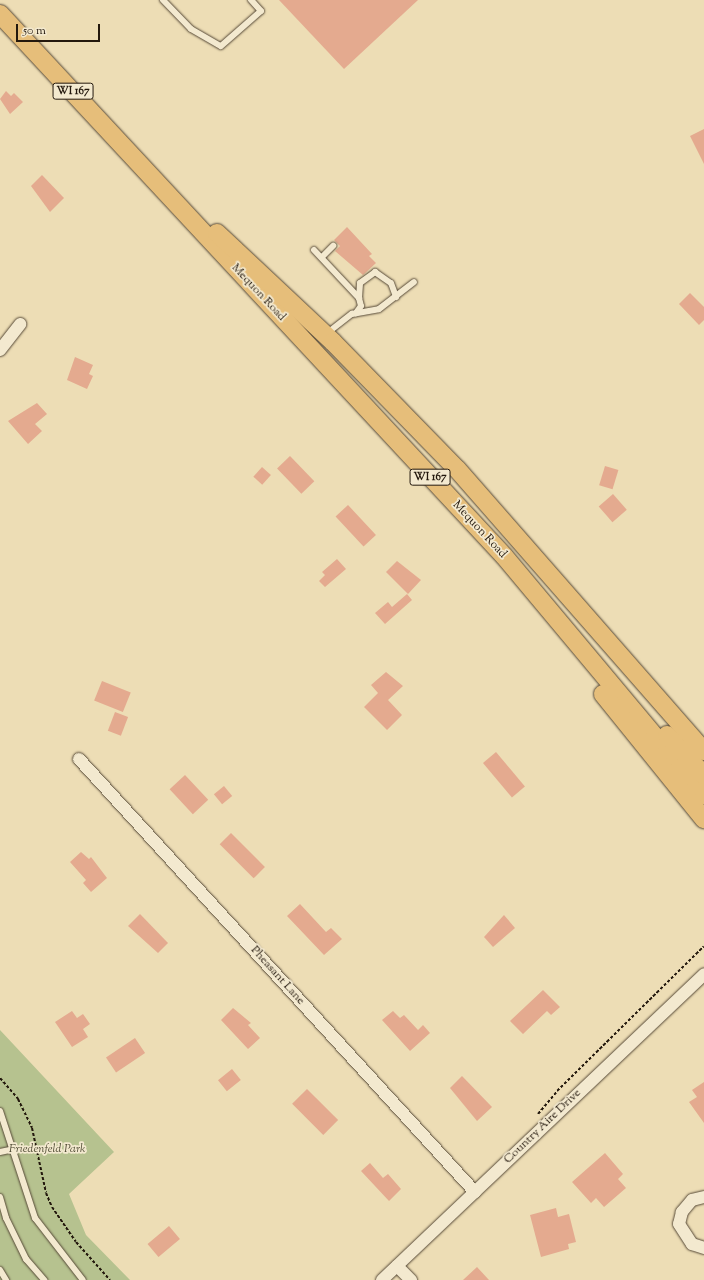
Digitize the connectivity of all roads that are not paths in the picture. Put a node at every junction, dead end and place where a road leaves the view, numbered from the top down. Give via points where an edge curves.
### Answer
1 (164, 0) edge
2 (251, 0) edge
3 (0, 14) edge
4 (145, 169) junction
5 (333, 246) dead end
6 (314, 250) dead end
7 (322, 258) junction
8 (414, 282) dead end
9 (396, 297) junction
10 (359, 298) junction
11 (356, 313) junction
12 (20, 324) dead end
13 (325, 335) junction
14 (0, 350) edge
15 (570, 632) junction
16 (601, 674) junction
17 (704, 751) edge
18 (79, 759) dead end
19 (704, 775) edge
20 (704, 795) edge
21 (704, 819) edge
22 (704, 974) edge
23 (0, 1111) edge
24 (14, 1149) junction
25 (0, 1152) edge
26 (475, 1192) junction
27 (0, 1197) edge
28 (704, 1198) edge
29 (704, 1248) edge
30 (397, 1266) junction
31 (0, 1270) edge
32 (6, 1280) edge
33 (44, 1280) edge
34 (83, 1280) edge
35 (382, 1280) edge
36 (410, 1280) edge

1 - 2 lane via 191,29 221,46 261,11
3 - 4 main road, Mequon Road / WI 167
4 - 13 main road, Mequon Road / WI 167 via 160,177
4 - 15 main road, Mequon Road / WI 167 via 154,182 499,550
5 - 7 lane
6 - 7 lane
7 - 10 lane
8 - 9 lane
9 - 10 lane via 391,283 375,272 360,283
9 - 11 lane via 379,309
10 - 11 lane via 361,306
11 - 13 lane via 343,319
12 - 14 street
13 - 17 main road, Mequon Road / WI 167 via 522,539
15 - 16 main road, Mequon Road / WI 167
15 - 21 main road via 580,659 618,715
16 - 19 main road via 633,698
16 - 20 main road, Mequon Road / WI 167
18 - 26 street, Pheasant Lane
22 - 26 street, Country Aire Drive
23 - 24 lane
24 - 25 lane
24 - 34 lane via 35,1218
26 - 30 street, Country Aire Drive
27 - 33 lane via 6,1218 26,1259
28 - 29 street via 692,1200 682,1212 679,1224 692,1244
30 - 35 street, Country Aire Drive
30 - 36 street
31 - 32 lane

